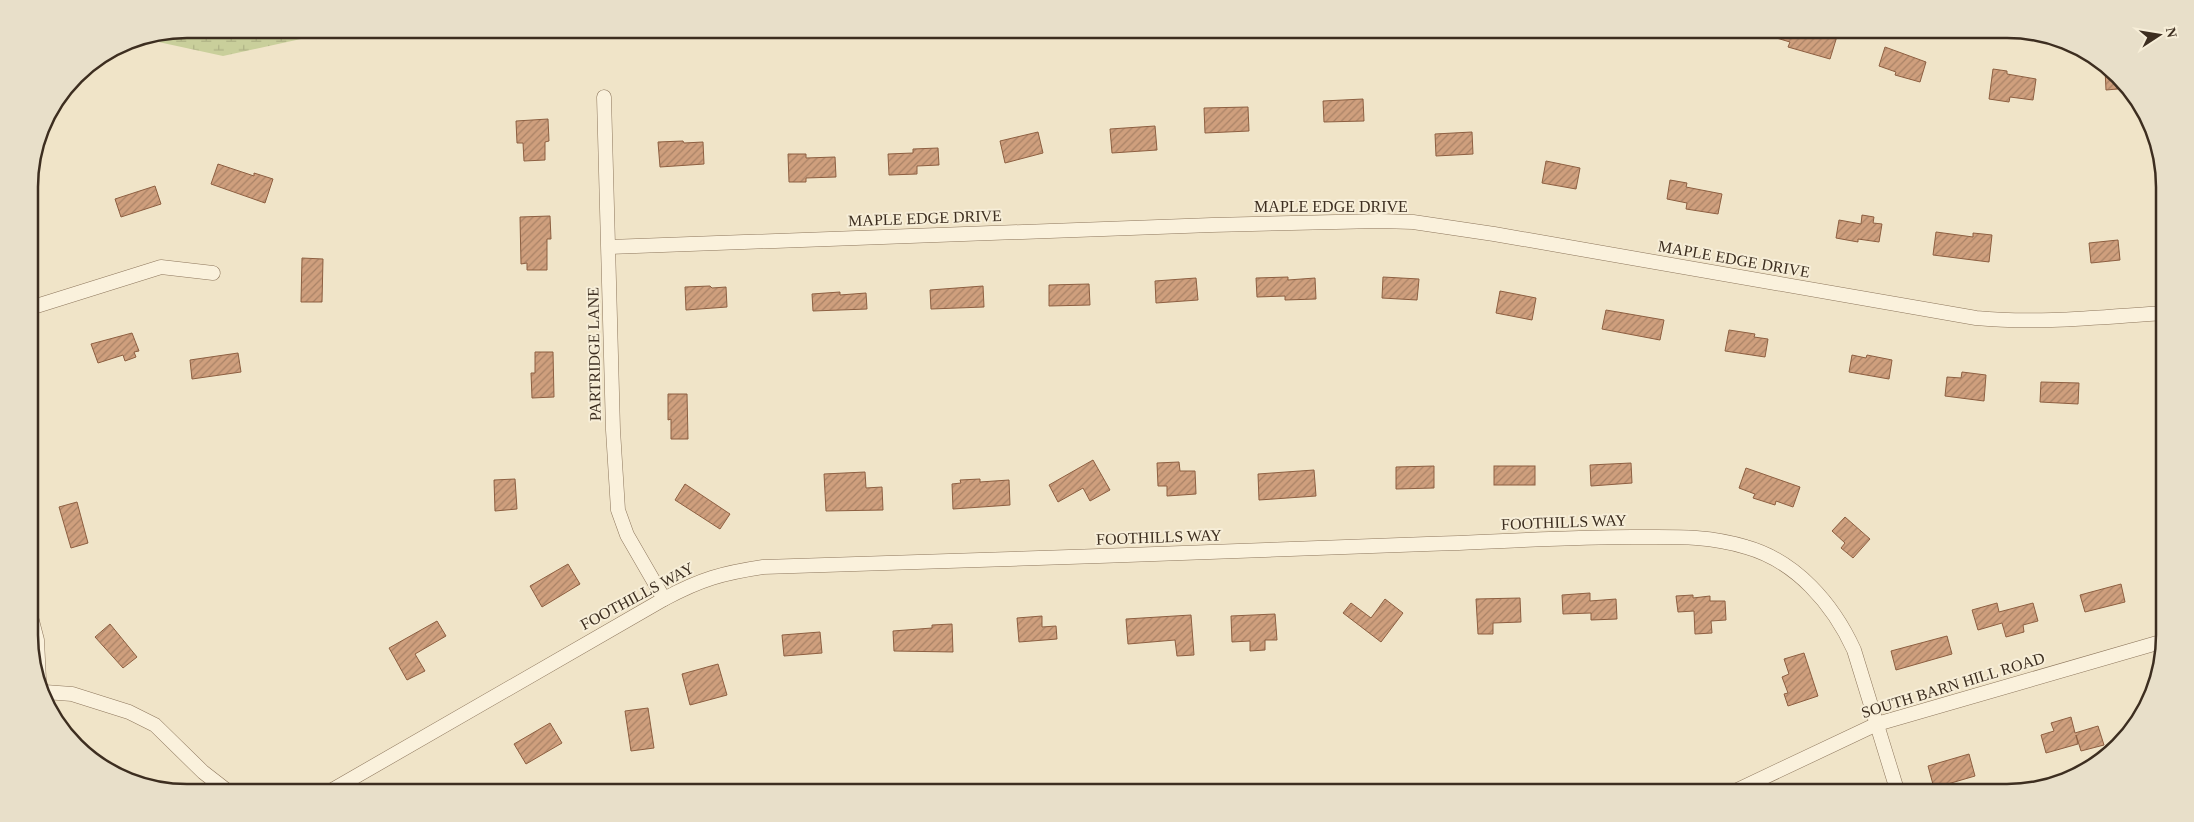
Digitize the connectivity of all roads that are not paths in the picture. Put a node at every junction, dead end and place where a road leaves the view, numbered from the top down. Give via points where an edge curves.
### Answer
1 (604, 97) dead end
2 (609, 248) junction
3 (213, 273) dead end
4 (38, 305) edge
5 (2156, 314) edge
6 (664, 598) junction
7 (2156, 643) edge
8 (49, 692) edge
9 (1877, 724) junction
10 (218, 784) edge
11 (343, 784) edge
12 (1750, 784) edge
13 (1895, 784) edge

1 - 2 street, PARTRIDGE LANE
2 - 5 street, MAPLE EDGE DRIVE via 1379,220 1494,234 2009,322
2 - 6 street, PARTRIDGE LANE via 618,510 627,535
3 - 4 street via 161,267
6 - 9 street, FOOTHILLS WAY via 695,582 728,572 763,567 1607,538 1707,538 1767,555 1788,567 1827,602 1854,650
6 - 11 street, FOOTHILLS WAY
7 - 9 street, SOUTH BARN HILL ROAD
8 - 10 street via 72,694 129,712 155,725
9 - 12 street, SOUTH BARN HILL ROAD
9 - 13 street, FOOTHILLS WAY

